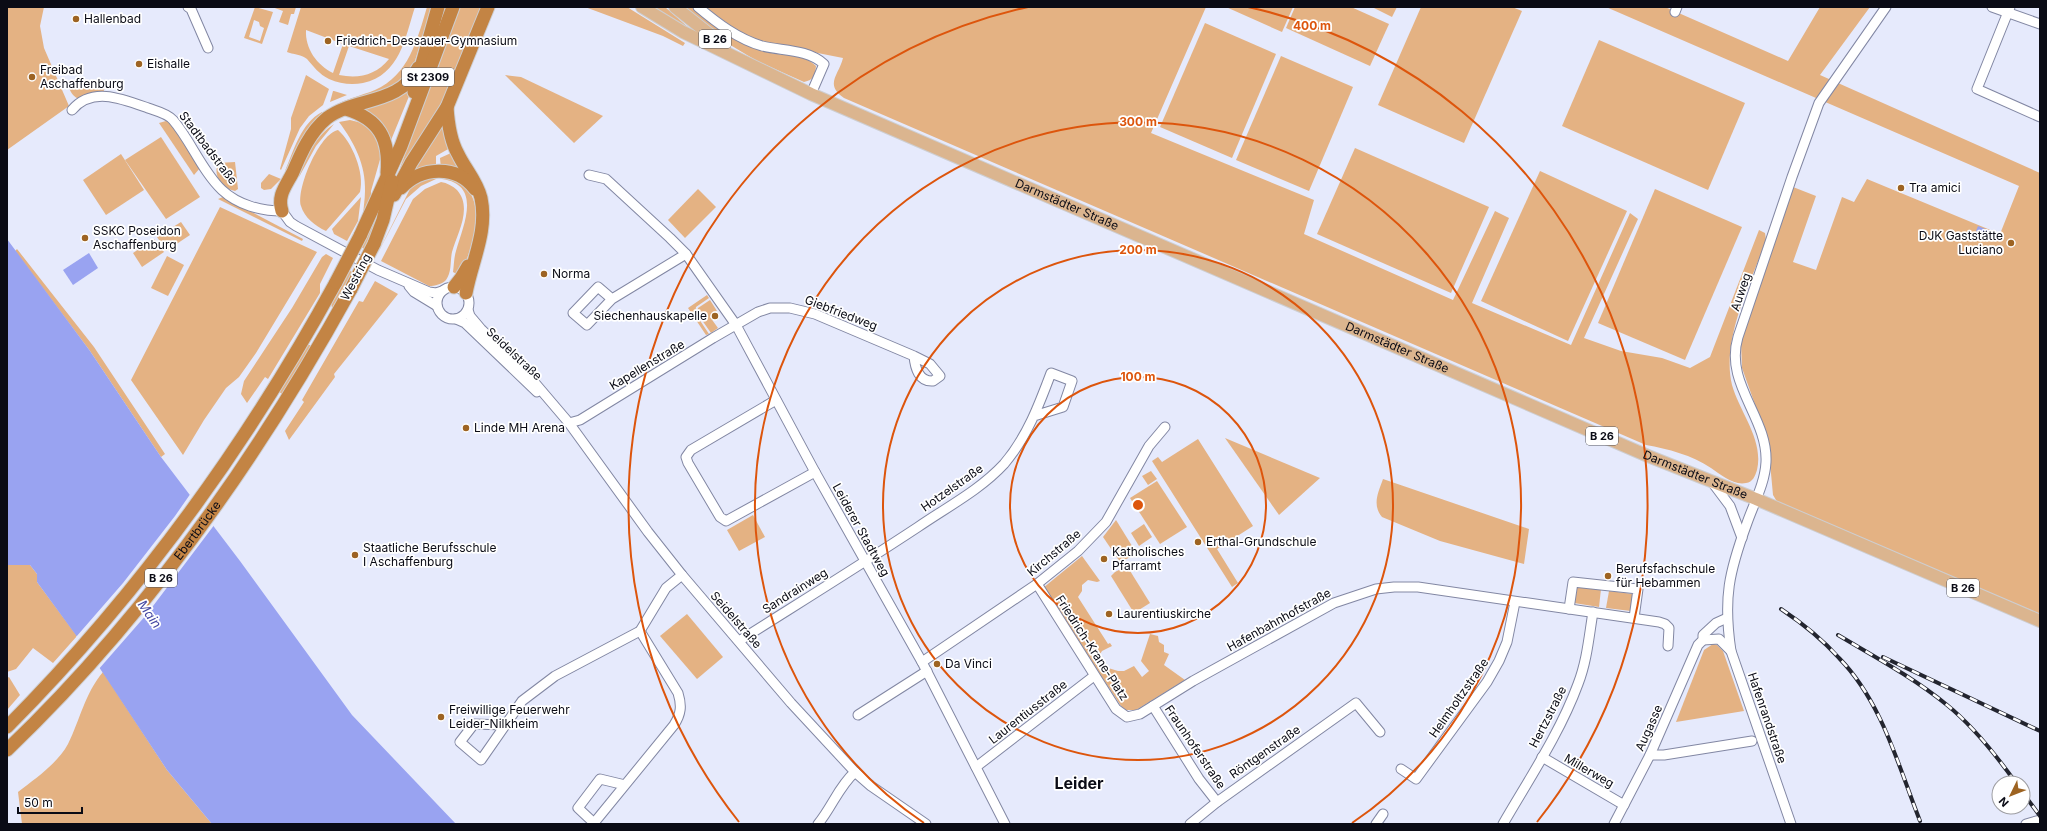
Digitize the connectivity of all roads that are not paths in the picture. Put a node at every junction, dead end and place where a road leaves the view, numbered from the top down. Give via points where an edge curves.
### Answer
1 (188, 7) edge
2 (438, 7) edge
3 (453, 7) edge
4 (488, 7) edge
5 (642, 7) edge
6 (675, 7) edge
7 (698, 7) edge
8 (1886, 7) edge
9 (1992, 7) edge
10 (2009, 10) edge
11 (2040, 24) edge
12 (208, 48) dead end
13 (423, 57) junction
14 (758, 67) junction
15 (811, 94) junction
16 (447, 107) junction
17 (346, 109) junction
18 (72, 110) dead end
19 (2040, 117) edge
20 (401, 146) junction
21 (589, 175) dead end
22 (387, 179) junction
23 (393, 196) junction
24 (480, 197) junction
25 (282, 211) junction
26 (385, 211) junction
27 (478, 248) junction
28 (686, 254) junction
29 (405, 282) junction
30 (448, 289) junction
31 (466, 293) junction
32 (612, 298) dead end
33 (437, 306) junction
34 (468, 310) junction
35 (456, 319) junction
36 (736, 325) junction
37 (914, 356) dead end
38 (274, 390) joint
39 (287, 398) joint
40 (776, 400) junction
41 (555, 407) junction
42 (1034, 416) junction
43 (569, 424) junction
44 (1166, 427) dead end
45 (815, 472) junction
46 (1712, 482) junction
47 (1756, 499) junction
48 (1740, 542) junction
49 (865, 562) junction
50 (682, 574) junction
51 (1037, 584) junction
52 (1515, 602) junction
53 (1569, 608) junction
54 (1593, 612) junction
55 (1634, 618) junction
56 (1727, 618) junction
57 (2039, 621) edge
58 (640, 631) junction
59 (1703, 640) junction
60 (739, 641) junction
61 (1668, 646) dead end
62 (1732, 651) junction
63 (922, 662) junction
64 (927, 671) junction
65 (1094, 676) junction
66 (1153, 706) junction
67 (858, 715) dead end
68 (505, 725) junction
69 (7, 727) edge
70 (1380, 732) dead end
71 (1752, 741) dead end
72 (11, 746) edge
73 (1650, 755) junction
74 (1542, 757) junction
75 (976, 767) junction
76 (1401, 769) dead end
77 (855, 772) junction
78 (624, 786) junction
79 (1217, 802) junction
80 (1624, 805) junction
81 (1383, 814) dead end
82 (2040, 820) edge
83 (818, 824) edge
84 (926, 824) edge
85 (1005, 824) edge
86 (1190, 824) edge
87 (1376, 824) edge
88 (1503, 824) edge
89 (1614, 824) edge
90 (1791, 824) edge
91 (2026, 824) edge

1 - 12 street
2 - 13 highway, B 26
3 - 20 highway, Westring / St 2309
4 - 16 highway
5 - 14 main road, Darmstädter Straße / B 26 via 683,32
6 - 14 main road, Darmstädter Straße / B 26 via 717,41
7 - 15 street via 728,30 749,41 761,46 816,57 824,64
8 - 47 street, Auweg via 1819,104 1736,344 1736,371 1766,452 1765,471
9 - 10 street
10 - 11 street
10 - 19 street via 1977,89
13 - 17 highway via 408,81 394,93
13 - 20 highway, B 26
14 - 15 main road, Darmstädter Straße / B 26
15 - 46 main road, Darmstädter Straße / B 26 via 1372,338
16 - 23 highway
16 - 24 highway via 450,135 455,149 473,178
17 - 22 highway via 368,119 384,138 388,158
17 - 25 highway via 327,118 312,135 281,193
18 - 25 street, Stadtbadstraße via 79,101 99,96 116,97 167,115 222,190 248,205
20 - 22 highway, Westring / B 26
20 - 26 highway, Westring / St 2309
21 - 28 street, Leiderer Stadtweg via 606,179
22 - 38 highway, Westring / B 26, bridge via 336,282
23 - 24 highway via 413,177 439,170 464,178
23 - 26 highway, B 26
24 - 27 highway via 482,223
25 - 29 street via 296,226
26 - 39 highway, Westring / B 26, bridge via 374,244 351,289
27 - 30 highway via 461,278
27 - 31 highway
28 - 32 street
28 - 36 street, Leiderer Stadtweg
29 - 30 street via 428,292 436,293
29 - 33 street via 414,292
30 - 31 street
30 - 33 street via 438,296
31 - 34 street via 469,300
33 - 35 street via 443,316
34 - 35 street
34 - 41 street, Seidelstraße via 481,329 529,376
35 - 41 street, Seidelstraße via 464,323 524,382
36 - 37 street, Giebfriedweg via 770,308 790,308 816,314
36 - 40 street, Leiderer Stadtweg
36 - 43 street, Kapellenstraße via 580,420
38 - 69 highway, Ebertbrücke / B 26 via 212,483 156,558 86,643
39 - 72 highway, Ebertbrücke / B 26 via 220,499 163,575 92,660
40 - 45 street, Leiderer Stadtweg
40 - 45 street via 691,450 686,457 688,463 720,517 726,521
41 - 43 street, Seidelstraße
42 - 42 street, Hotzelstraße via 1062,407 1072,381 1051,373
42 - 49 street, Hotzelstraße via 1018,445 984,482
43 - 50 street, Seidelstraße
44 - 51 street, Kirchstraße via 1149,446 1106,522 1078,551
45 - 49 street, Leiderer Stadtweg
46 - 47 main road, Darmstädter Straße / B 26
46 - 48 street via 1730,506
47 - 48 street
47 - 57 main road, Darmstädter Straße / B 26
48 - 56 street via 1728,586
49 - 60 street, Sandrainweg
49 - 63 street, Leiderer Stadtweg
50 - 58 street via 666,588
50 - 60 street, Seidelstraße
51 - 63 street, Kirchstraße
51 - 65 street, Friedrich-Krane-Platz
52 - 53 street, Hafenbahnhofstraße
52 - 66 street, Hafenbahnhofstraße via 1414,586 1394,586 1362,593 1334,603 1304,619
52 - 76 street, Helmholtzstraße via 1507,642 1487,682 1416,779
53 - 54 street, Hafenbahnhofstraße
53 - 55 street via 1573,582 1638,589
54 - 55 street, Hafenbahnhofstraße
54 - 74 street, Hertzstraße via 1586,658 1579,683
55 - 61 street, Hafenbahnhofstraße via 1659,622 1667,626 1670,633
56 - 59 street, Augasse via 1712,626 1703,635
56 - 62 street, Hafenrandstraße
58 - 68 street via 537,688 522,701
58 - 78 street via 678,693 681,709 674,725
59 - 62 street via 1719,639
59 - 73 street, Augasse via 1698,645
60 - 77 street, Seidelstraße via 790,703
62 - 90 street, Hafenrandstraße
63 - 64 street, Leiderer Stadtweg
64 - 67 street
64 - 75 street, Leiderer Stadtweg
65 - 66 street, Friedrich-Krane-Platz via 1116,709 1127,717 1140,714
65 - 75 street, Laurentiusstraße
66 - 79 street, Fraunhoferstraße via 1199,779
68 - 68 street via 481,760 460,742 474,724
70 - 79 street, Röntgenstraße via 1356,703
71 - 73 street
73 - 80 street, Augasse
74 - 80 street, Millerweg
74 - 88 street, Hertzstraße
75 - 85 street, Leiderer Stadtweg
77 - 83 street via 844,782 828,814
77 - 84 street, Seidelstraße
78 - 78 street via 594,823 578,808 600,779
79 - 86 street, Röntgenstraße
80 - 89 street, Augasse
81 - 87 street
82 - 91 street

